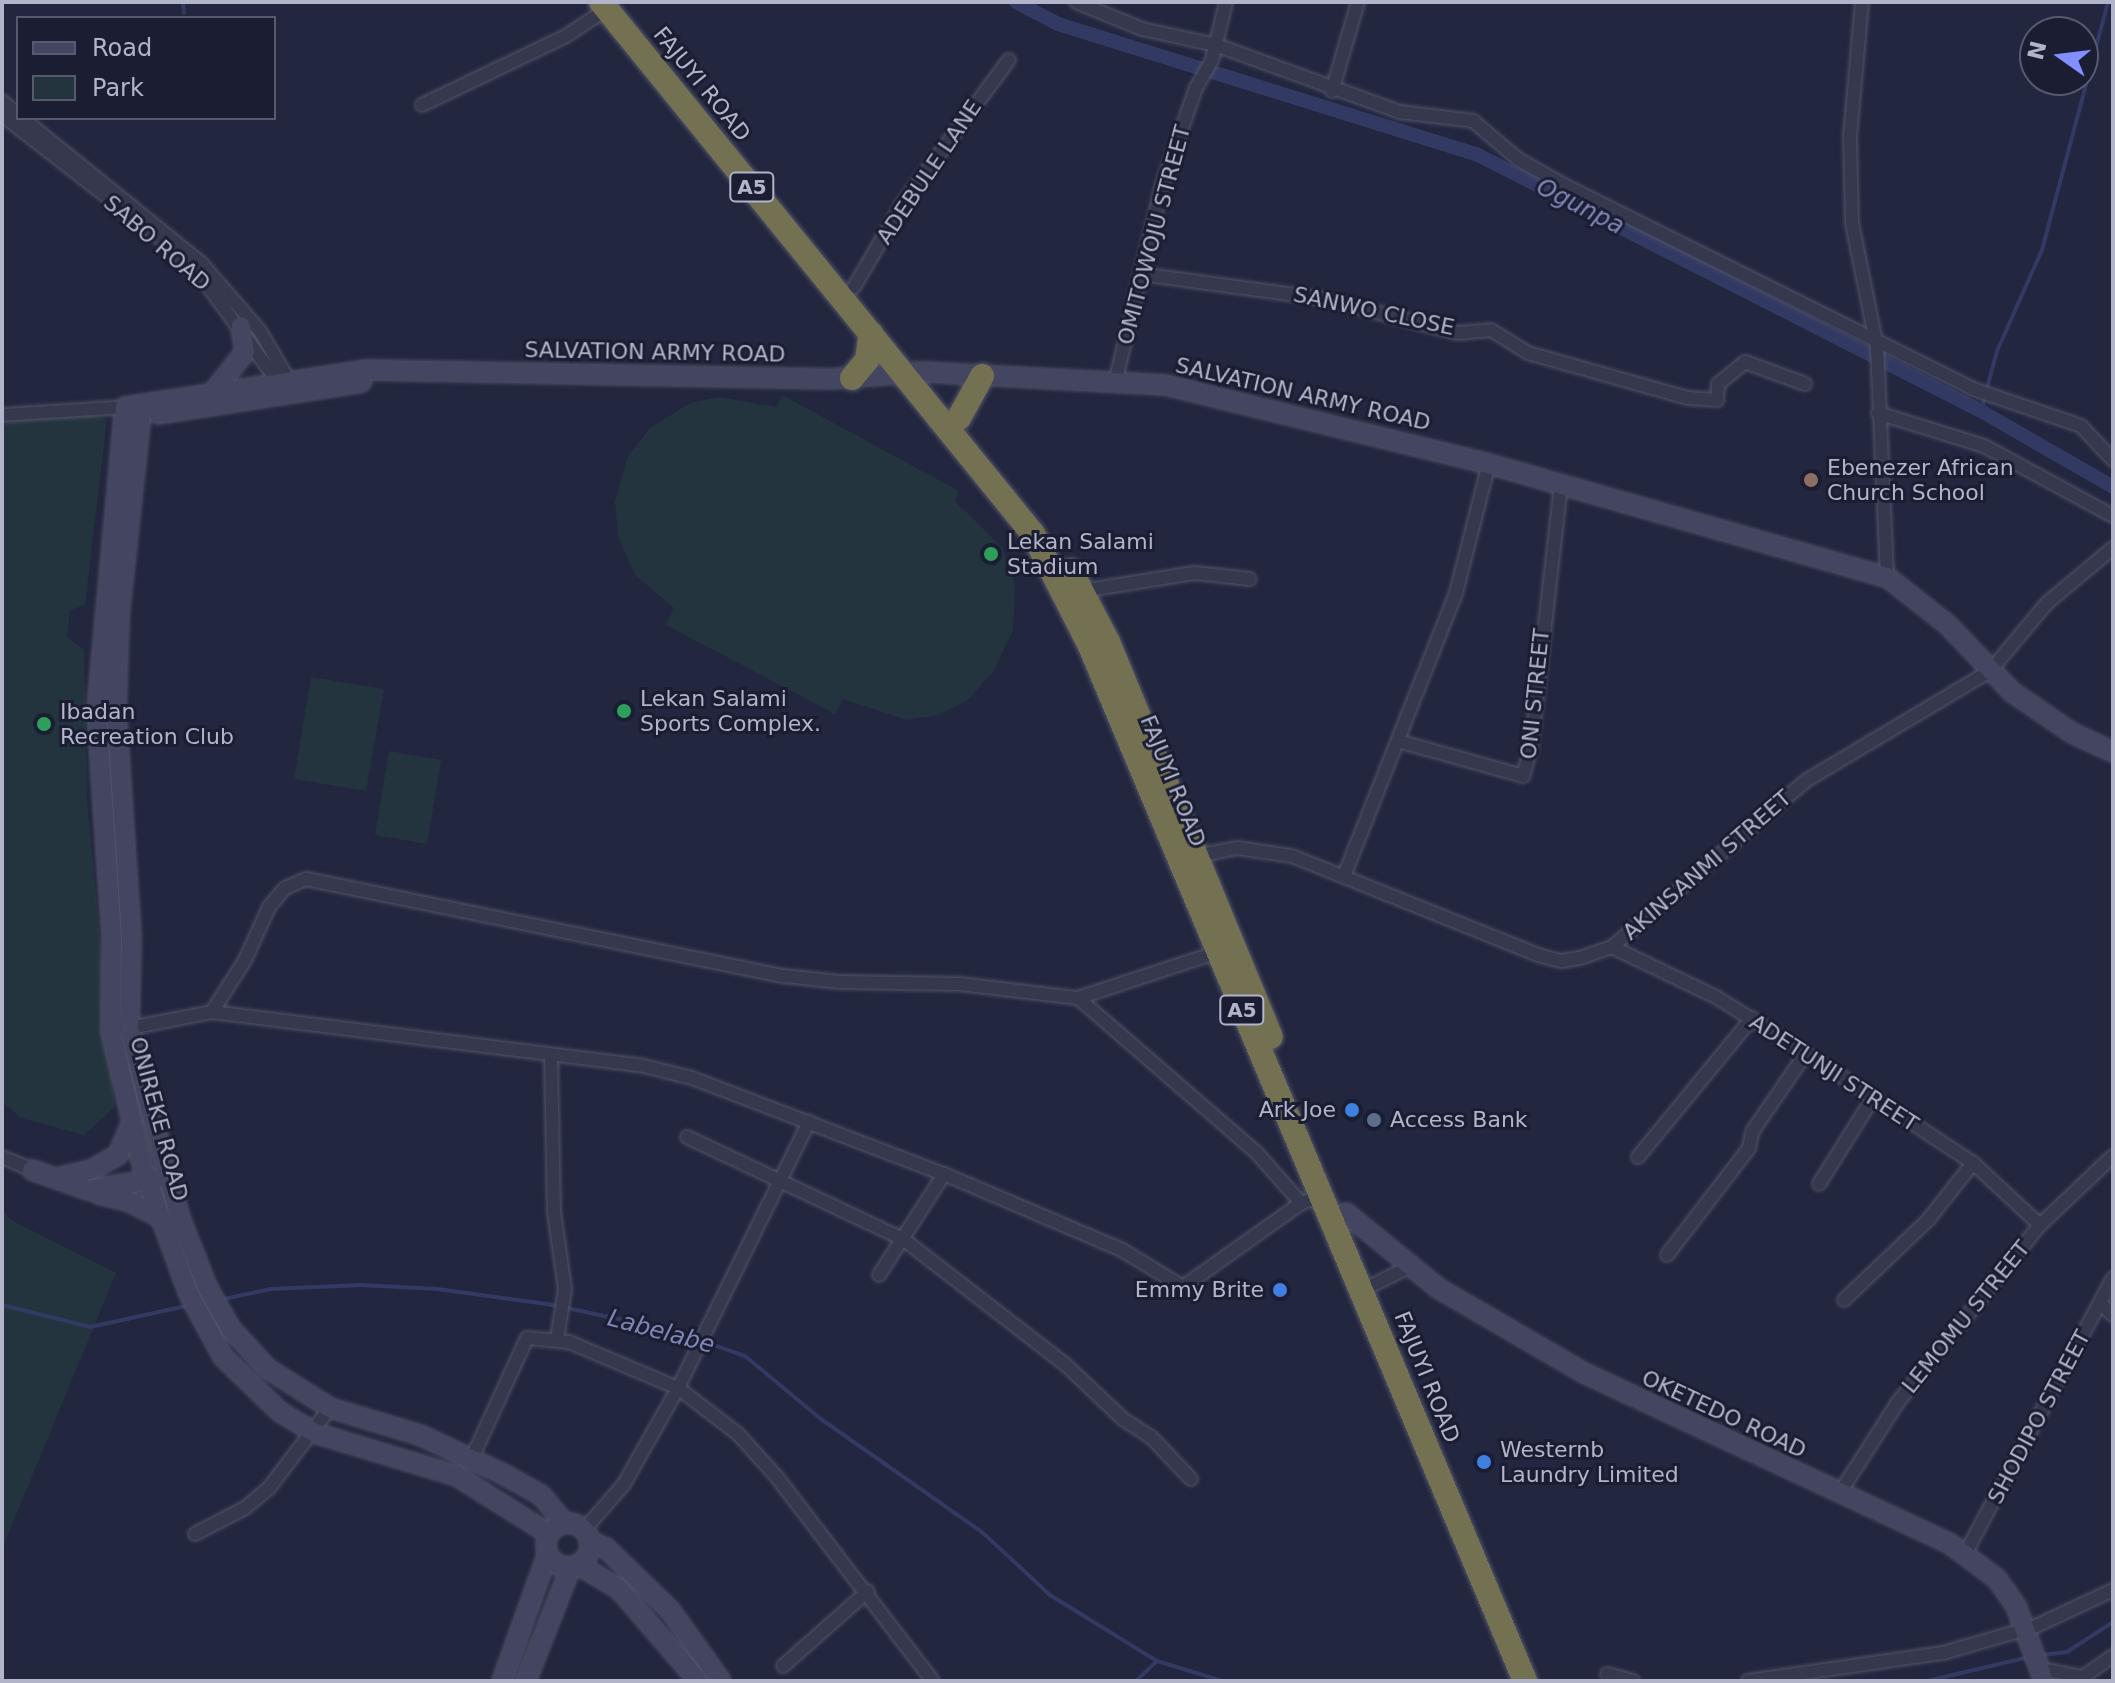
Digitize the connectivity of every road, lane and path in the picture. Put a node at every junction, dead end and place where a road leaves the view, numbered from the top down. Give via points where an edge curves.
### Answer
1 (1226, 2) edge
2 (1358, 2) edge
3 (1862, 2) edge
4 (610, 4) edge
5 (1084, 4) edge
6 (1216, 45) junction
7 (1009, 60) dead end
8 (1332, 91) junction
9 (422, 105) dead end
10 (2, 115) edge
11 (25, 120) edge
12 (1140, 274) junction
13 (854, 287) junction
14 (241, 326) junction
15 (871, 333) junction
16 (1875, 341) junction
17 (913, 372) junction
18 (982, 376) junction
19 (852, 378) junction
20 (1116, 379) junction
21 (1805, 384) dead end
22 (287, 387) junction
23 (214, 391) junction
24 (133, 412) junction
25 (1878, 413) junction
26 (2, 415) edge
27 (959, 418) junction
28 (2113, 460) edge
29 (1489, 464) junction
30 (1561, 483) junction
31 (2113, 516) edge
32 (2113, 548) edge
33 (1887, 577) junction
34 (1250, 579) dead end
35 (1081, 591) junction
36 (1990, 671) junction
37 (1398, 741) junction
38 (2113, 752) edge
39 (1186, 859) junction
40 (1344, 876) junction
41 (1612, 947) junction
42 (1225, 949) junction
43 (1078, 998) junction
44 (212, 1012) junction
45 (1752, 1018) junction
46 (120, 1030) junction
47 (1806, 1053) junction
48 (551, 1057) junction
49 (1873, 1098) junction
50 (133, 1120) junction
51 (809, 1122) junction
52 (687, 1137) dead end
53 (2113, 1156) edge
54 (2, 1157) edge
55 (1638, 1157) dead end
56 (1973, 1163) junction
57 (32, 1170) junction
58 (155, 1174) junction
59 (944, 1174) junction
60 (62, 1177) junction
61 (779, 1183) junction
62 (1819, 1184) dead end
63 (88, 1190) junction
64 (1312, 1200) junction
65 (1346, 1213) junction
66 (160, 1217) junction
67 (2040, 1225) junction
68 (903, 1239) junction
69 (1667, 1255) dead end
70 (1409, 1267) junction
71 (879, 1275) dead end
72 (2113, 1278) edge
73 (1369, 1287) junction
74 (1844, 1300) dead end
75 (2100, 1303) junction
76 (2113, 1315) edge
77 (557, 1339) junction
78 (678, 1388) junction
79 (330, 1408) junction
80 (315, 1433) junction
81 (472, 1458) junction
82 (1191, 1479) dead end
83 (1839, 1494) junction
84 (565, 1524) junction
85 (195, 1534) dead end
86 (586, 1535) junction
87 (548, 1544) junction
88 (1965, 1554) junction
89 (575, 1566) junction
90 (2113, 1590) edge
91 (868, 1591) junction
92 (2027, 1629) junction
93 (2113, 1656) edge
94 (783, 1666) dead end
95 (2042, 1670) edge
96 (1607, 1674) dead end
97 (2085, 1677) edge
98 (502, 1681) edge
99 (526, 1681) edge
100 (698, 1681) edge
101 (721, 1681) edge
102 (933, 1681) edge
103 (1525, 1681) edge
104 (1541, 1681) edge
105 (1633, 1681) edge
106 (1748, 1681) edge

1 - 6 street, OMITOWOJU STREET
2 - 8 street
3 - 16 street via 1850,136 1852,223
4 - 9 street via 566,36
4 - 13 highway, FAJUYI ROAD / A5
4 - 15 highway, FAJUYI ROAD / A5
5 - 6 street via 1142,29
6 - 8 street
6 - 12 street, OMITOWOJU STREET via 1162,186
7 - 13 street, ADEBULE LANE via 903,203
8 - 16 street via 1400,112 1473,121 1518,159 1562,184
10 - 14 street, SABO ROAD via 161,239
11 - 22 street, SABO ROAD via 201,263 260,331
12 - 20 street, OMITOWOJU STREET
12 - 21 street, SANWO CLOSE via 1324,299 1458,333 1491,330 1528,353 1688,398 1717,400 1718,384 1745,362
13 - 17 highway, FAJUYI ROAD / A5
14 - 22 street, SABO ROAD
14 - 23 main road via 245,352
15 - 17 highway, FAJUYI ROAD / A5
15 - 19 highway via 867,360
16 - 25 street
16 - 28 street via 1987,394 2081,426
17 - 18 main road, SALVATION ARMY ROAD
17 - 19 main road, SALVATION ARMY ROAD
17 - 27 highway, FAJUYI ROAD / A5
17 - 39 highway, FAJUYI ROAD / A5 via 1033,534
18 - 20 main road, SALVATION ARMY ROAD
18 - 27 highway
19 - 22 main road, SALVATION ARMY ROAD via 403,374
20 - 29 main road, SALVATION ARMY ROAD via 1208,394
22 - 23 main road, SALVATION ARMY ROAD
22 - 24 main road, SALVATION ARMY ROAD
23 - 24 main road, SALVATION ARMY ROAD
24 - 26 street via 81,408
24 - 46 main road, ONIREKE ROAD via 116,710 131,935
25 - 31 street via 1984,446
25 - 33 street
27 - 35 highway, FAJUYI ROAD / A5 via 1026,497
29 - 30 main road, SALVATION ARMY ROAD
29 - 37 street via 1456,593
30 - 33 main road, SALVATION ARMY ROAD
30 - 37 street, ONI STREET via 1529,767 1523,776 1513,776
32 - 36 street, AKINSANMI STREET via 2047,603
33 - 36 main road, SALVATION ARMY ROAD via 1911,591
34 - 35 street via 1195,573
35 - 39 highway, FAJUYI ROAD / A5 via 1108,642
36 - 38 main road, SALVATION ARMY ROAD via 2042,714
36 - 41 street, AKINSANMI STREET via 1807,780
37 - 40 street
39 - 40 street, AKINSANMI STREET via 1215,849 1265,850
39 - 42 highway, FAJUYI ROAD / A5
40 - 41 street, AKINSANMI STREET via 1561,961
41 - 45 street, ADETUNJI STREET
42 - 43 street
42 - 64 highway, FAJUYI ROAD / A5
42 - 65 highway, FAJUYI ROAD / A5
43 - 44 street via 960,984 784,976 306,879 285,888 269,907 245,960
43 - 64 street
44 - 46 street
44 - 48 street
45 - 47 street, ADETUNJI STREET
45 - 55 street
46 - 50 main road, ONIREKE ROAD
46 - 58 main road, ONIREKE ROAD
47 - 49 street, ADETUNJI STREET
47 - 69 street via 1752,1132 1749,1148
48 - 51 street via 640,1065
48 - 77 street via 550,1140 563,1300
49 - 56 street, ADETUNJI STREET
49 - 62 street
50 - 58 main road, ONIREKE ROAD
50 - 60 main road via 118,1155 91,1170
51 - 59 street
51 - 61 street
52 - 61 street
53 - 67 street, LEMOMU STREET
54 - 57 street
56 - 67 street, ADETUNJI STREET
56 - 74 street via 1928,1220
57 - 60 main road
57 - 63 main road
58 - 60 main road via 101,1180
58 - 63 main road
58 - 66 main road, ONIREKE ROAD
58 - 79 main road, ONIREKE ROAD via 221,1312 268,1369
59 - 64 street via 1122,1250 1183,1287
59 - 68 street
61 - 68 street
61 - 78 street
63 - 66 main road
64 - 73 highway, FAJUYI ROAD / A5
65 - 70 main road, OKETEDO ROAD
65 - 73 highway, FAJUYI ROAD / A5
66 - 80 main road, ONIREKE ROAD via 201,1323 251,1390
67 - 83 street, LEMOMU STREET via 1898,1402
68 - 71 street
68 - 82 street via 1066,1365 1123,1419 1151,1437
70 - 73 street
70 - 83 main road, OKETEDO ROAD via 1584,1373
72 - 75 street, SHODIPO STREET
73 - 103 highway, FAJUYI ROAD / A5
73 - 104 highway, FAJUYI ROAD / A5
75 - 76 street
75 - 88 street, SHODIPO STREET
77 - 78 street
77 - 81 street via 527,1338
78 - 86 street via 624,1484
78 - 91 street via 738,1434
79 - 80 street
79 - 81 main road, ONIREKE ROAD via 420,1435
80 - 85 street via 257,1498
80 - 87 main road, ONIREKE ROAD via 457,1476
81 - 84 main road, ONIREKE ROAD via 541,1495
83 - 88 main road, OKETEDO ROAD
84 - 86 main road
84 - 87 main road
86 - 89 main road
86 - 101 main road via 670,1610
87 - 89 main road, ONIREKE ROAD via 557,1564
87 - 98 main road
88 - 92 main road, OKETEDO ROAD via 1997,1579
89 - 99 main road
89 - 100 main road via 619,1589
90 - 92 street
91 - 94 street
91 - 102 street
92 - 95 main road, OKETEDO ROAD
92 - 106 street via 1943,1653
93 - 97 street
95 - 97 street
96 - 105 street

